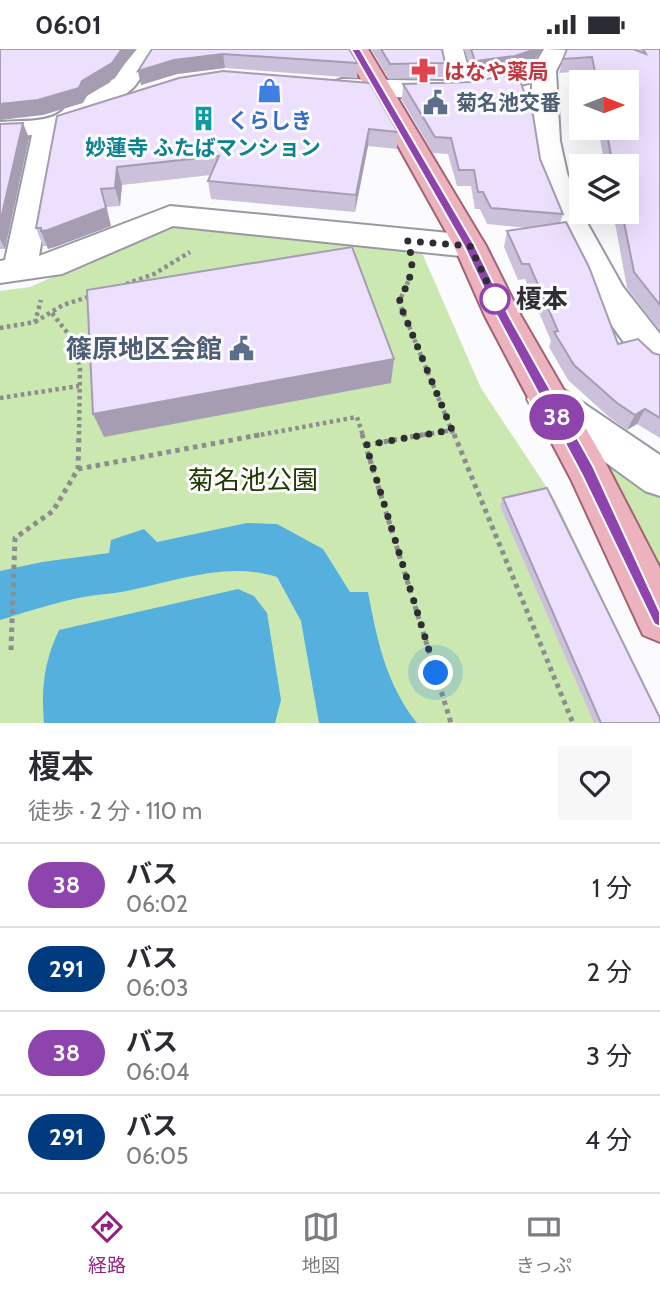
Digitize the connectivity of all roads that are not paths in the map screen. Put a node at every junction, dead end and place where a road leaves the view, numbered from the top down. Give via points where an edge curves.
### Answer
1 (356, 49) edge
2 (451, 49) edge
3 (144, 50) edge
4 (550, 60) edge
5 (316, 85) edge
6 (460, 87) junction
7 (379, 90) junction
8 (146, 94) edge
9 (47, 126) junction
10 (0, 130) edge
11 (470, 246) junction
12 (23, 269) edge
13 (660, 357) edge
14 (547, 399) junction
15 (660, 478) edge
16 (660, 618) edge

1 - 7 main road
2 - 6 street
3 - 9 street via 126,85 97,104
4 - 6 street via 517,80
4 - 13 street via 546,141 552,173 610,292 636,332
5 - 7 street
6 - 7 street
7 - 11 main road
8 - 9 street
9 - 10 street
9 - 12 street
11 - 12 street via 170,216
11 - 14 main road
14 - 15 street
14 - 16 main road

